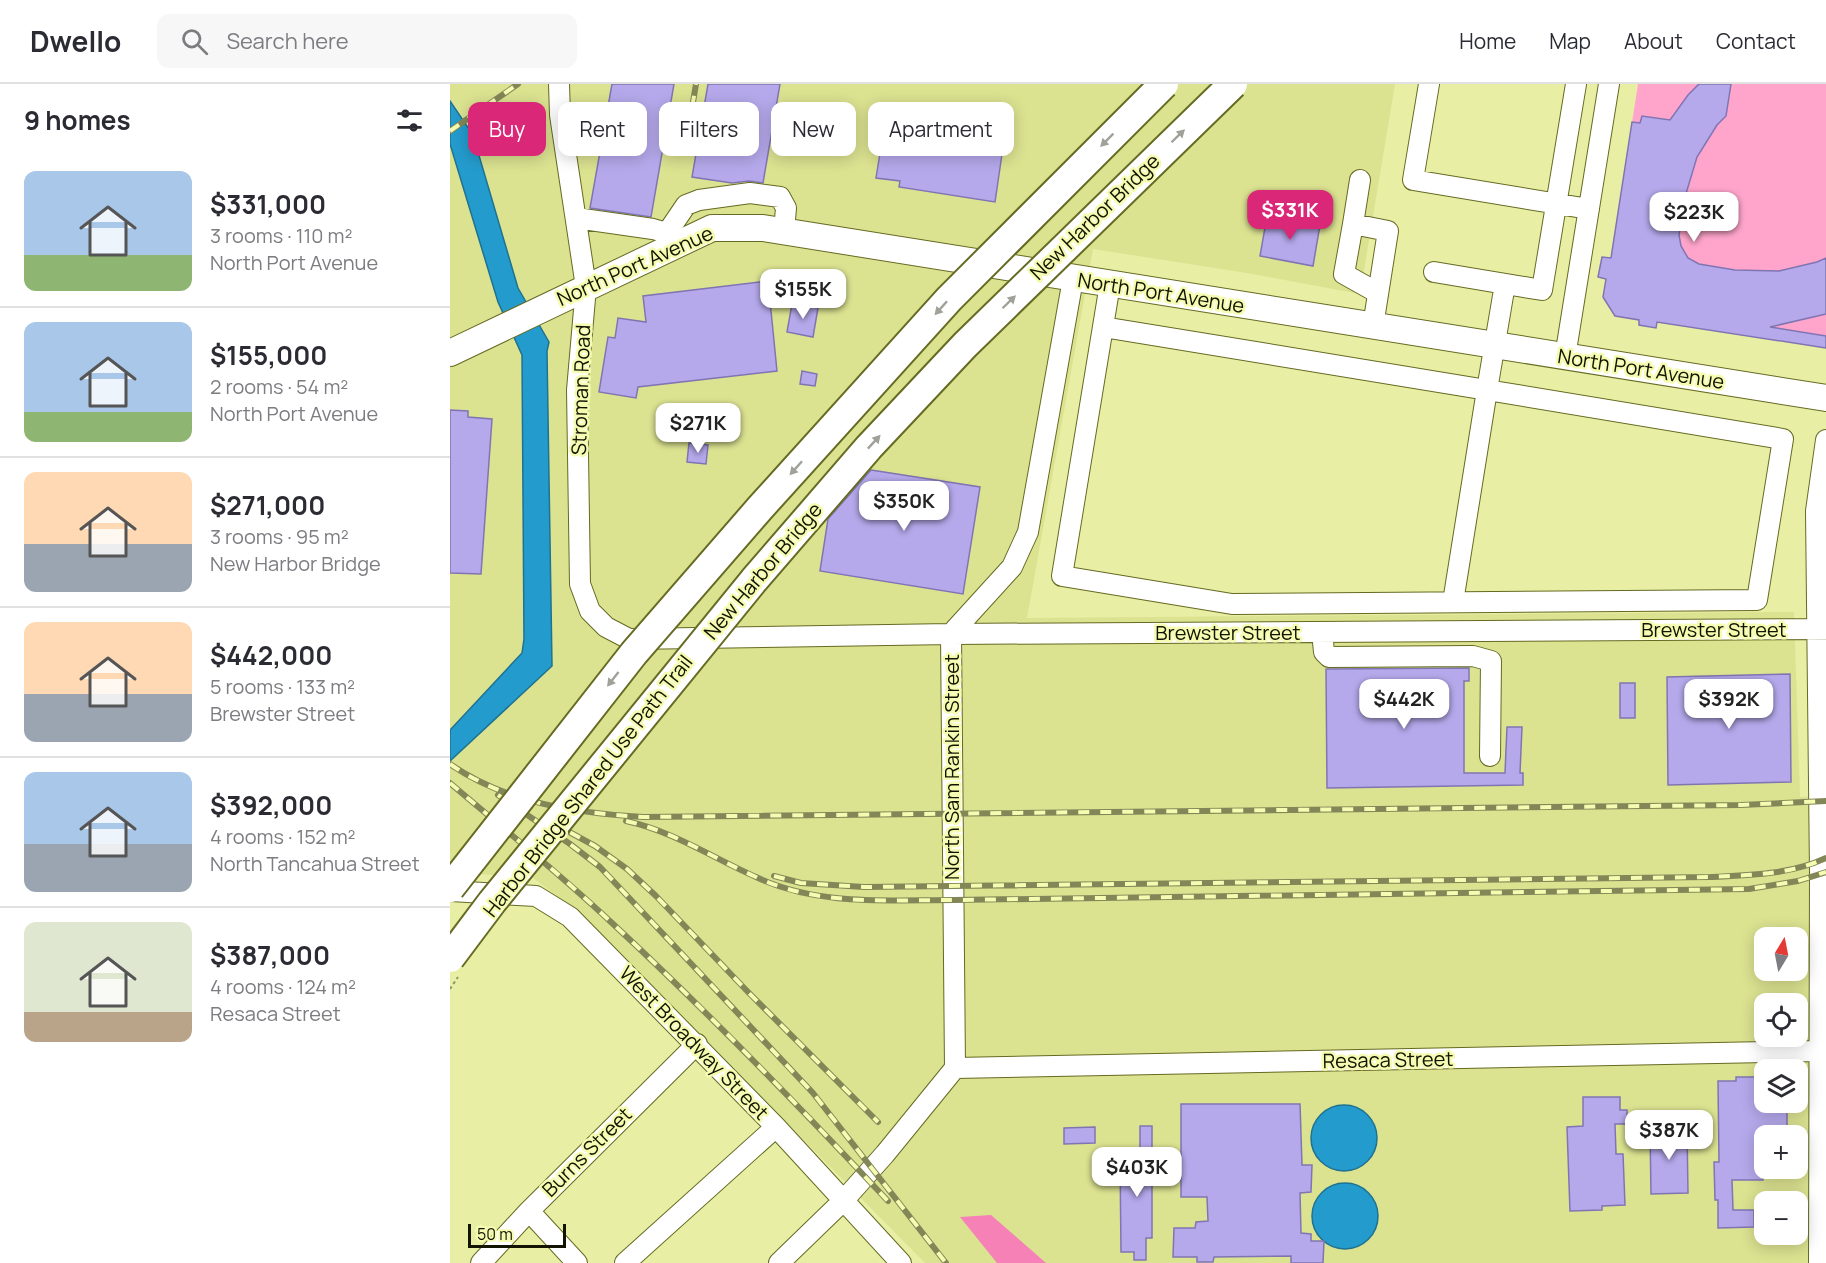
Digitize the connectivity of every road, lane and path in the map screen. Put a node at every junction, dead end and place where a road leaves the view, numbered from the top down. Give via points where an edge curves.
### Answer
1 (559, 84) edge
2 (1164, 84) edge
3 (1233, 84) edge
4 (1429, 84) edge
5 (1576, 84) edge
6 (1609, 84) edge
7 (1360, 180) dead end
8 (1556, 204) junction
9 (1589, 209) junction
10 (576, 218) junction
11 (1353, 224) junction
12 (784, 231) junction
13 (672, 239) junction
14 (1434, 272) dead end
15 (1073, 279) junction
16 (1110, 284) junction
17 (1505, 284) junction
18 (586, 287) junction
19 (1542, 290) junction
20 (1378, 293) junction
21 (1575, 296) junction
22 (1373, 326) junction
23 (1103, 327) junction
24 (1495, 345) junction
25 (450, 353) edge
26 (1565, 357) junction
27 (1487, 390) junction
28 (1826, 398) edge
29 (1826, 440) edge
30 (1453, 602) junction
31 (1822, 629) edge
32 (1322, 632) junction
33 (951, 634) junction
34 (629, 639) joint
35 (1822, 668) edge
36 (1490, 756) dead end
37 (1822, 791) edge
38 (450, 889) edge
39 (455, 965) edge
40 (450, 989) edge
41 (697, 1044) junction
42 (1821, 1051) junction
43 (955, 1068) junction
44 (777, 1127) junction
45 (843, 1201) junction
46 (529, 1211) junction
47 (480, 1263) edge
48 (577, 1263) edge
49 (625, 1263) edge
50 (779, 1263) edge
51 (901, 1263) edge
52 (1820, 1263) edge

1 - 10 street, Stroman Road
2 -> 38 highway, bridge via 949,299 760,508 634,652
39 -> 3 highway, New Harbor Bridge, bridge via 492,902 754,580 869,447 965,345
4 - 8 street via 1413,180
5 - 8 street
6 - 9 street
7 - 11 street
8 - 9 street
8 - 19 street
9 - 21 street
10 - 13 street via 654,229
10 - 18 street, Stroman Road
11 - 20 street via 1344,274
11 - 20 street via 1388,231
12 - 13 main road, North Port Avenue via 712,228
12 - 13 street via 786,208 780,197 750,193 686,205
12 - 15 main road, North Port Avenue
13 - 18 main road, North Port Avenue
14 - 17 street
15 - 16 main road, North Port Avenue
15 - 33 street, North Sam Rankin Street via 1028,532 1012,567
16 - 22 main road, North Port Avenue
16 - 23 street
17 - 19 street
17 - 24 street
18 - 25 main road, North Port Avenue
18 - 34 street, Stroman Road via 577,390 580,584 590,611 606,627
19 - 21 street
20 - 22 street
21 - 26 street
22 - 24 main road, North Port Avenue
23 - 27 street
23 - 30 street via 1062,576 1232,604
24 - 26 main road, North Port Avenue
24 - 27 street
26 - 28 main road, North Port Avenue
27 - 30 street
27 - 30 street via 1783,439 1757,600
29 - 31 street via 1816,511
31 - 32 street, Brewster Street
31 - 35 street
32 - 33 street, Brewster Street
32 - 36 street via 1324,652 1329,657 1473,656 1491,661
33 - 34 street, Brewster Street
33 - 43 street, North Sam Rankin Street
35 - 37 street
37 - 42 street
38 - 41 street, West Broadway Street via 536,896 570,917
39 - 40 path, bridge
41 - 44 street, West Broadway Street
41 - 46 street, Burns Street
42 - 43 street, Resaca Street
42 - 52 street
43 - 45 street
44 - 45 street, West Broadway Street
44 - 49 street
45 - 50 street
45 - 51 street, West Broadway Street
46 - 47 street, Burns Street
46 - 48 street

